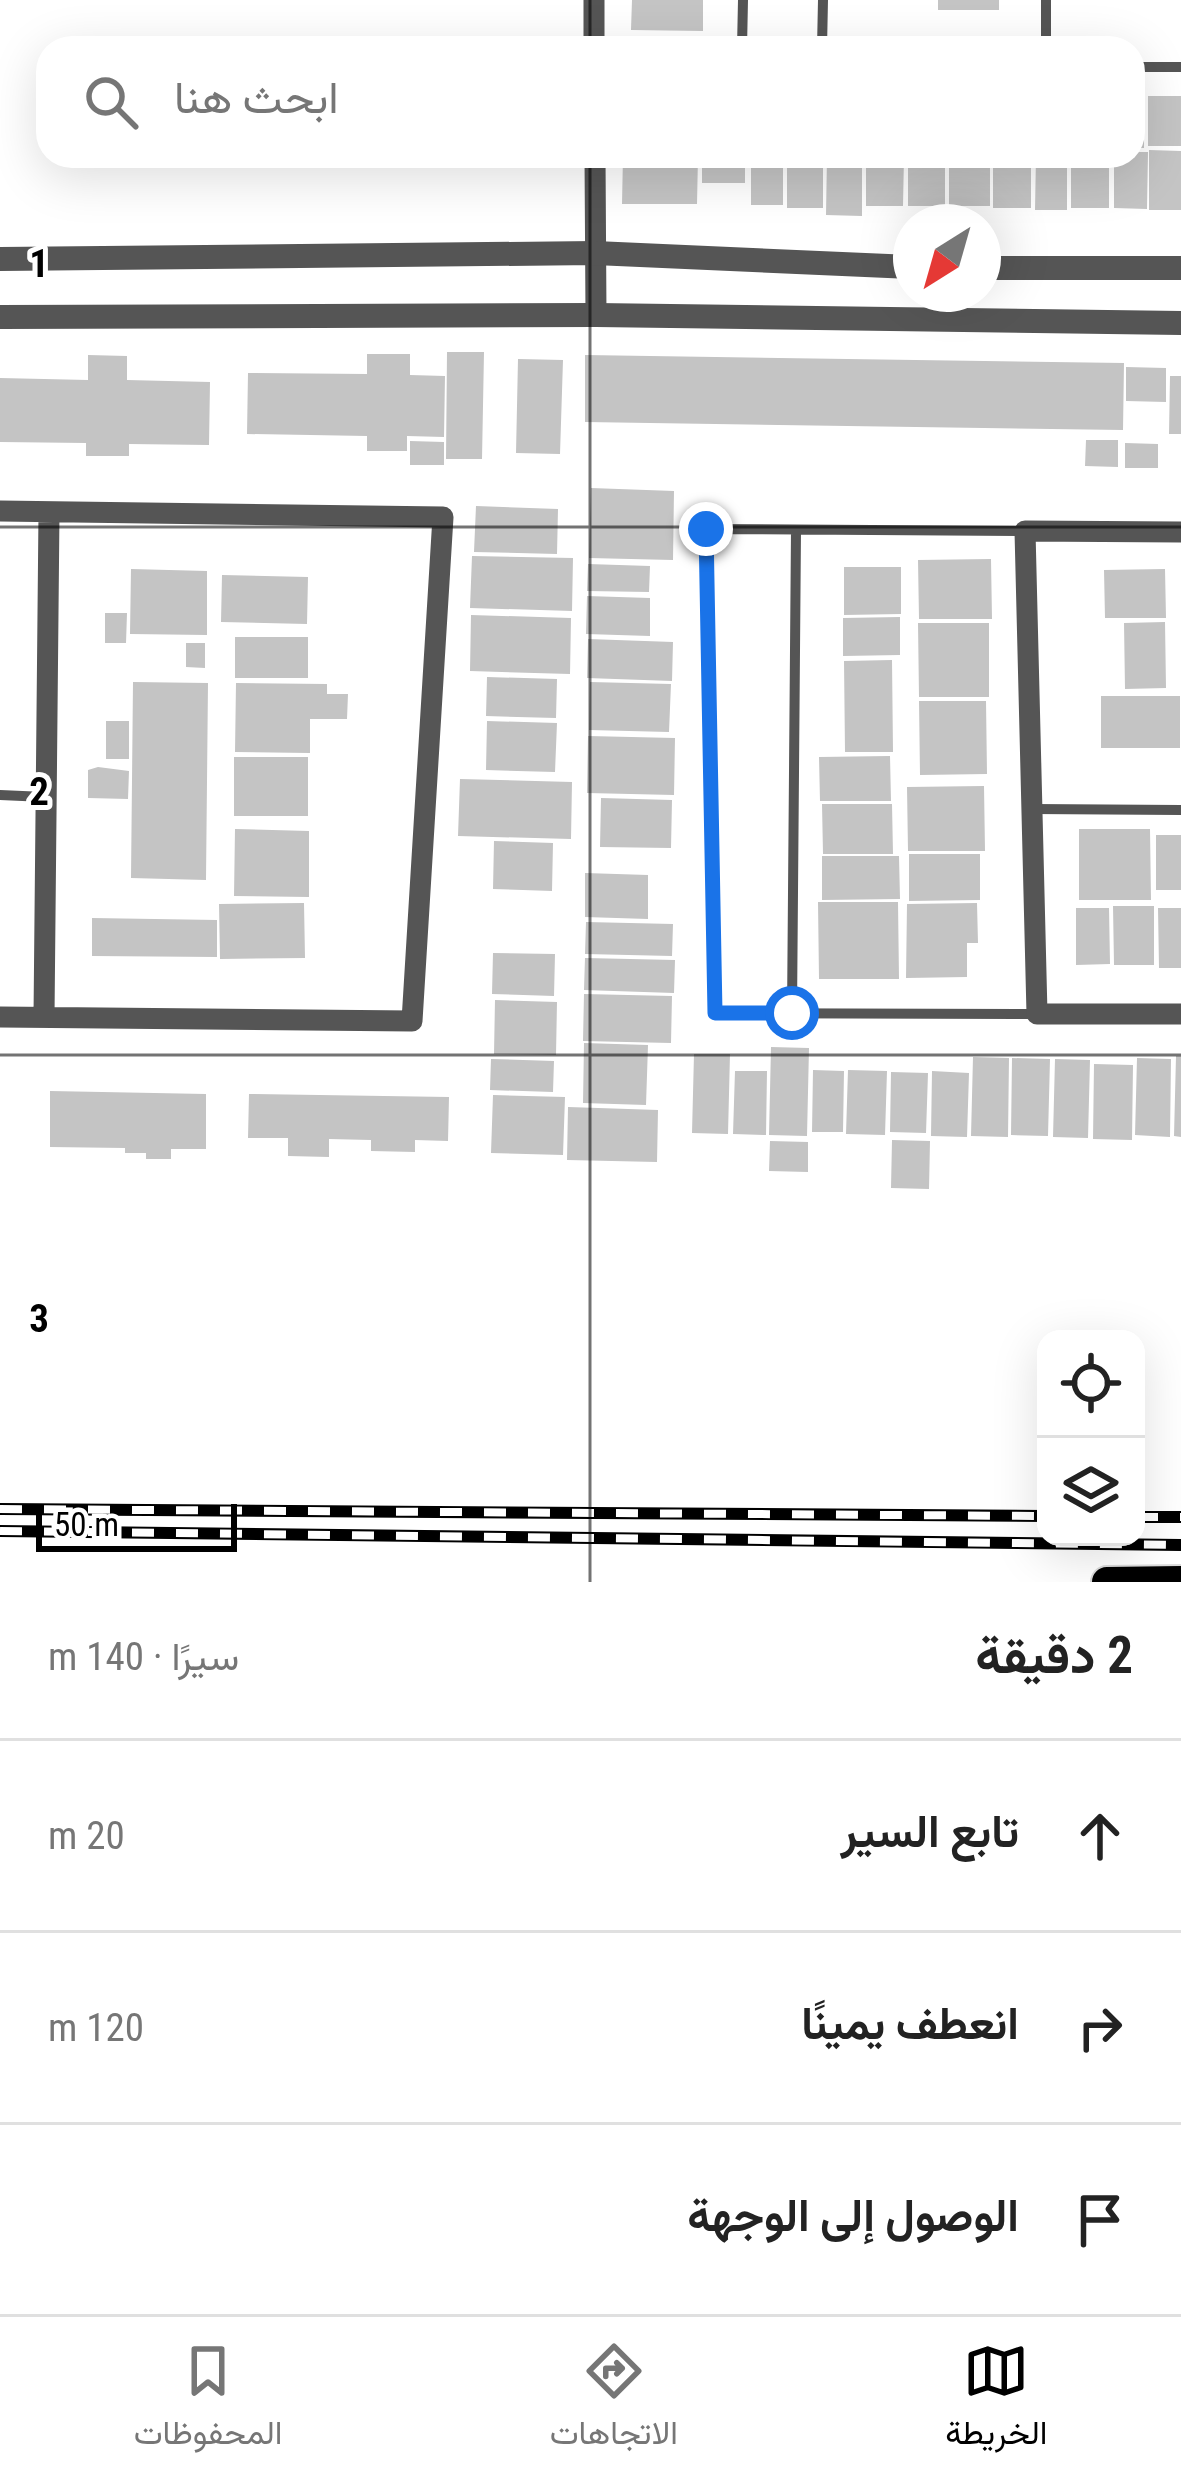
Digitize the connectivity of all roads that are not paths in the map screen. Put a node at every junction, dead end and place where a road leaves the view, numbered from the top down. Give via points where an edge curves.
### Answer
1 (594, 0) edge
2 (743, 0) edge
3 (823, 0) edge
4 (1046, 0) edge
5 (594, 36) edge
6 (742, 36) edge
7 (822, 36) edge
8 (1046, 36) edge
9 (1145, 67) edge
10 (1181, 67) edge
11 (595, 168) edge
12 (595, 254) junction
13 (0, 259) edge
14 (893, 266) edge
15 (1001, 268) edge
16 (1181, 268) edge
17 (596, 315) junction
18 (0, 316) edge
19 (1181, 323) edge
20 (0, 511) edge
21 (49, 512) junction
22 (796, 530) junction
23 (1025, 531) junction
24 (1181, 532) edge
25 (0, 795) edge
26 (46, 797) junction
27 (1032, 808) junction
28 (1181, 810) edge
29 (792, 1013) junction
30 (1037, 1014) junction
31 (1181, 1014) edge
32 (0, 1017) edge
33 (44, 1018) junction
34 (1181, 1581) edge
35 (1107, 1582) edge

1 - 5 street
2 - 6 lane
3 - 7 lane
4 - 8 lane
9 - 10 lane
11 - 12 street
12 - 13 street
12 - 14 street
12 - 17 street
15 - 16 street
17 - 18 street
17 - 19 street
20 - 21 street
21 - 26 street
21 - 33 street via 443,517 412,1021
22 - 23 lane
22 - 29 lane
22 - 29 lane via 706,529 715,1013
23 - 24 street
23 - 27 street
25 - 26 lane
26 - 33 street
27 - 28 lane
27 - 30 street
29 - 30 lane
30 - 31 street
32 - 33 street
34 - 35 main road

